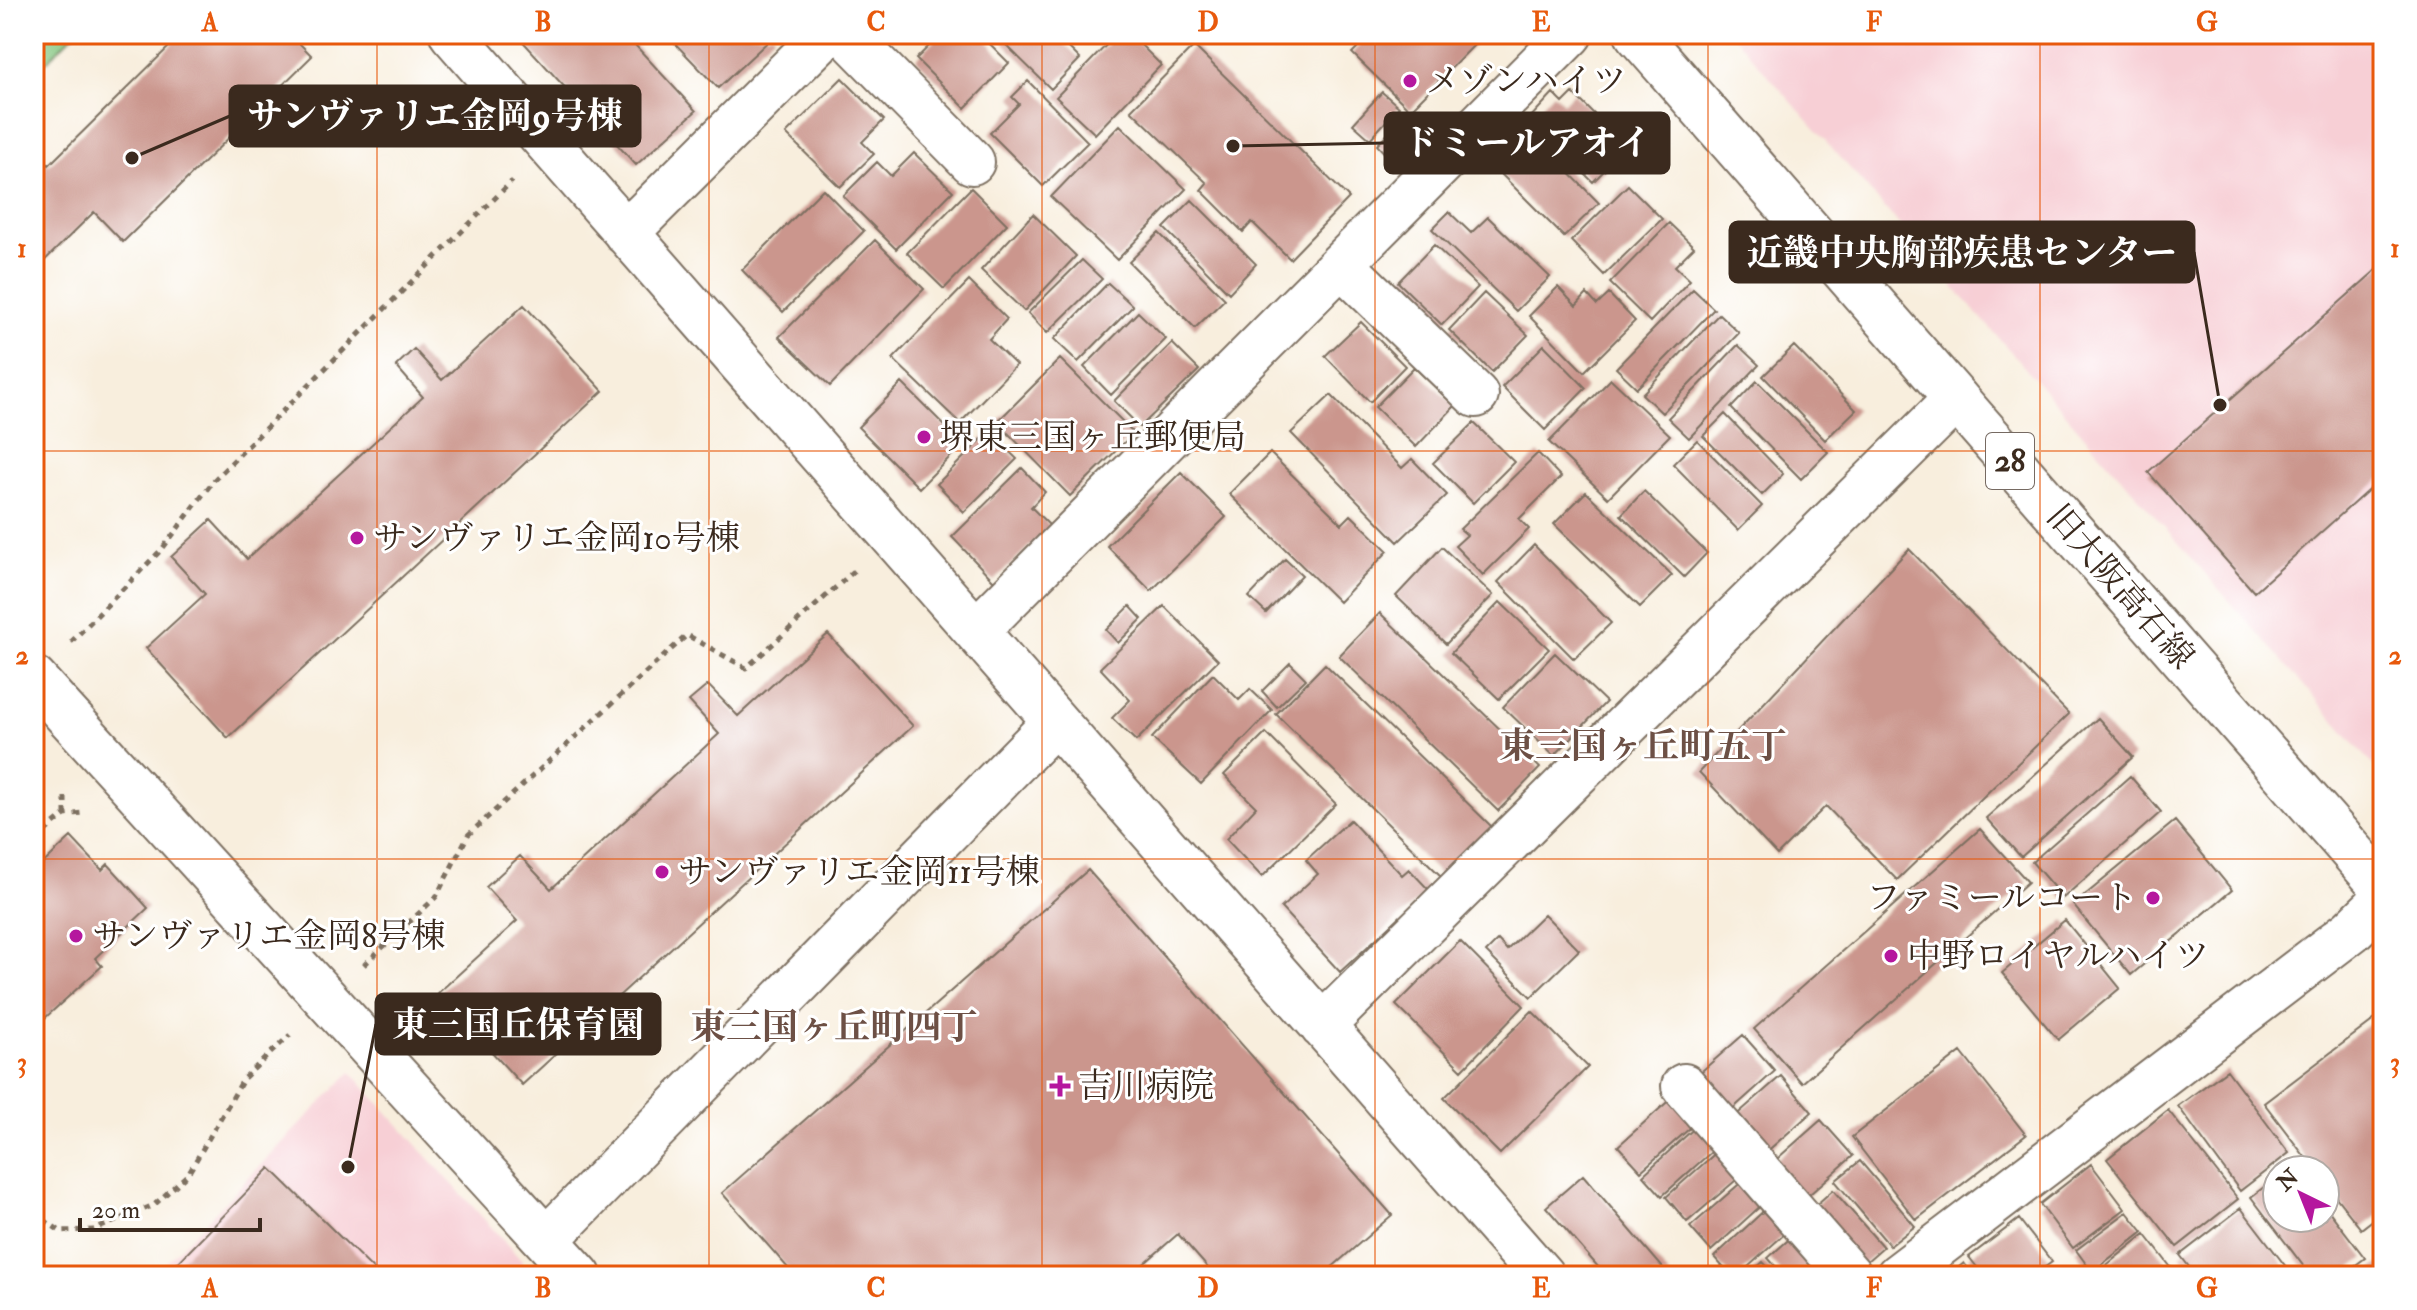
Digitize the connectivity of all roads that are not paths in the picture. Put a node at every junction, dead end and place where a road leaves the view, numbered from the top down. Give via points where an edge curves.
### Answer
1 (452, 34) edge
2 (826, 34) edge
3 (846, 34) edge
4 (1570, 34) edge
5 (1637, 34) edge
6 (972, 162) dead end
7 (626, 233) junction
8 (1341, 264) junction
9 (1476, 395) dead end
10 (1956, 399) junction
11 (976, 631) junction
12 (34, 680) edge
13 (1055, 722) junction
14 (2383, 887) edge
15 (2383, 900) edge
16 (1322, 1026) junction
17 (1684, 1086) dead end
18 (547, 1239) junction
19 (579, 1276) edge
20 (1542, 1276) edge
21 (1850, 1276) edge
22 (1898, 1276) edge

1 - 7 street
2 - 7 street
3 - 6 street
4 - 8 street
5 - 10 street, 旧大阪高石線 / 28
7 - 11 street
8 - 9 street
8 - 11 street
10 - 14 street, 旧大阪高石線 / 28
10 - 16 street
11 - 13 street
12 - 18 street
13 - 16 street
13 - 18 street
15 - 22 street via 2351,931
16 - 20 street
17 - 21 street
18 - 19 street

